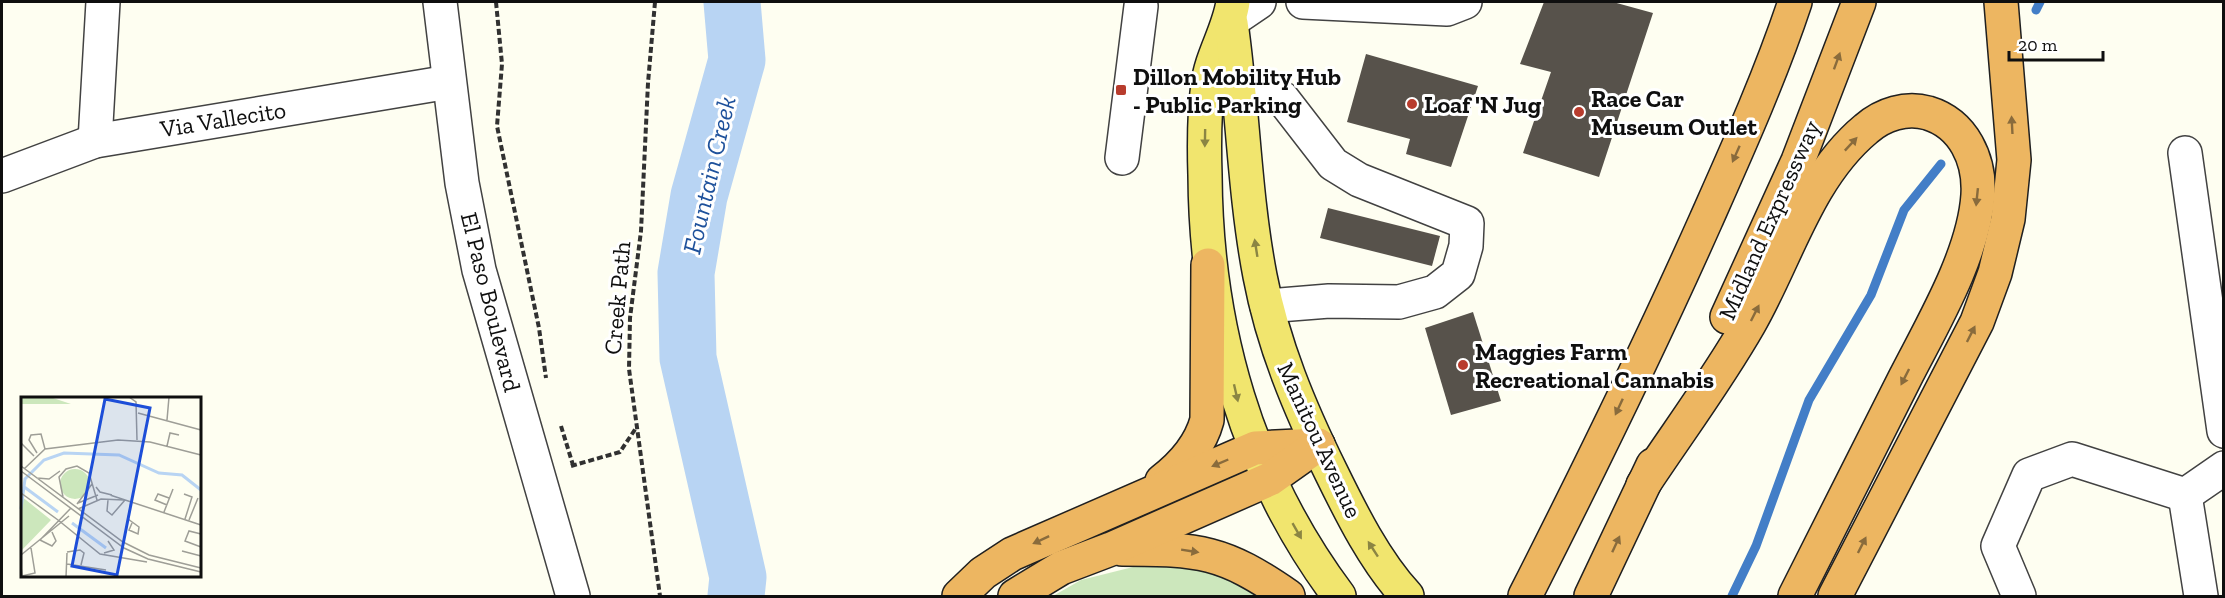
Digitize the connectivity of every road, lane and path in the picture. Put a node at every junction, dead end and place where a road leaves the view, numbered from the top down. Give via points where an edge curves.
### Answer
1 (103, 2) edge
2 (441, 2) edge
3 (496, 2) edge
4 (655, 2) edge
5 (1259, 2) edge
6 (1303, 2) edge
7 (1465, 2) edge
8 (1795, 2) edge
9 (1858, 2) edge
10 (2001, 2) edge
11 (1141, 6) dead end
12 (1232, 11) edge
13 (449, 82) junction
14 (1241, 93) junction
15 (95, 141) junction
16 (2185, 153) dead end
17 (1122, 158) dead end
18 (2, 176) edge
19 (1208, 266) junction
20 (1267, 306) junction
21 (548, 387) dead end
22 (559, 421) dead end
23 (637, 428) junction
24 (2223, 431) edge
25 (1318, 445) junction
26 (1255, 448) junction
27 (573, 465) junction
28 (2223, 468) edge
29 (1270, 479) junction
30 (539, 483) junction
31 (1643, 485) junction
32 (2185, 495) junction
33 (1144, 496) junction
34 (1111, 549) junction
35 (1528, 590) edge
36 (573, 597) edge
37 (660, 597) edge
38 (959, 597) edge
39 (1015, 597) edge
40 (1288, 597) edge
41 (1339, 597) edge
42 (1407, 597) edge
43 (1591, 597) edge
44 (1795, 597) edge
45 (1835, 597) edge
46 (2019, 597) edge
47 (2201, 597) edge

1 - 15 street
2 - 13 street, El Paso Boulevard
3 - 21 path via 502,64 497,126
4 - 23 path, Creek Path via 641,231 630,318 629,369
5 - 12 street
6 - 7 street via 1447,9
8 -> 35 highway via 1760,98 1679,281
31 -> 9 highway, Midland Expressway via 1749,273 1798,161
45 -> 10 highway via 1977,322 1995,273 2008,219 2014,160
11 - 17 street
12 - 14 main road, Manitou Avenue
12 -> 19 main road via 1208,81 1204,137
13 - 15 street, Via Vallecito
13 - 30 street, El Paso Boulevard via 462,183 479,270
20 -> 14 main road, Manitou Avenue via 1250,216
14 - 20 street via 1282,98 1333,164 1359,180 1467,223 1466,246 1458,274 1435,292 1399,302 1329,301
15 - 18 street, Via Vallecito
16 - 24 street
19 -> 26 main road via 1240,409
19 - 33 highway via 1209,394 1204,432 1183,465
20 - 25 main road, Manitou Avenue via 1295,394
22 - 27 path
23 - 27 path via 620,452
23 - 37 path, Creek Path
25 - 26 highway
25 - 29 highway
42 -> 25 main road, Manitou Avenue via 1371,546
26 - 29 main road
26 -> 33 highway
27 - 30 path
28 - 32 street
29 - 34 highway
29 -> 41 main road via 1320,571
30 - 36 street, El Paso Boulevard
43 -> 31 highway, Midland Expressway
31 -> 44 highway via 1749,325 1826,174 1865,129 1882,118 1909,110 1944,120 1974,156 1978,177 1973,222 1941,306
32 - 46 street via 2072,459 2029,475 1998,546
32 - 47 street
33 -> 38 highway via 1012,554 983,573
34 - 39 highway via 1061,568
34 -> 40 highway via 1183,549 1205,553 1235,563

